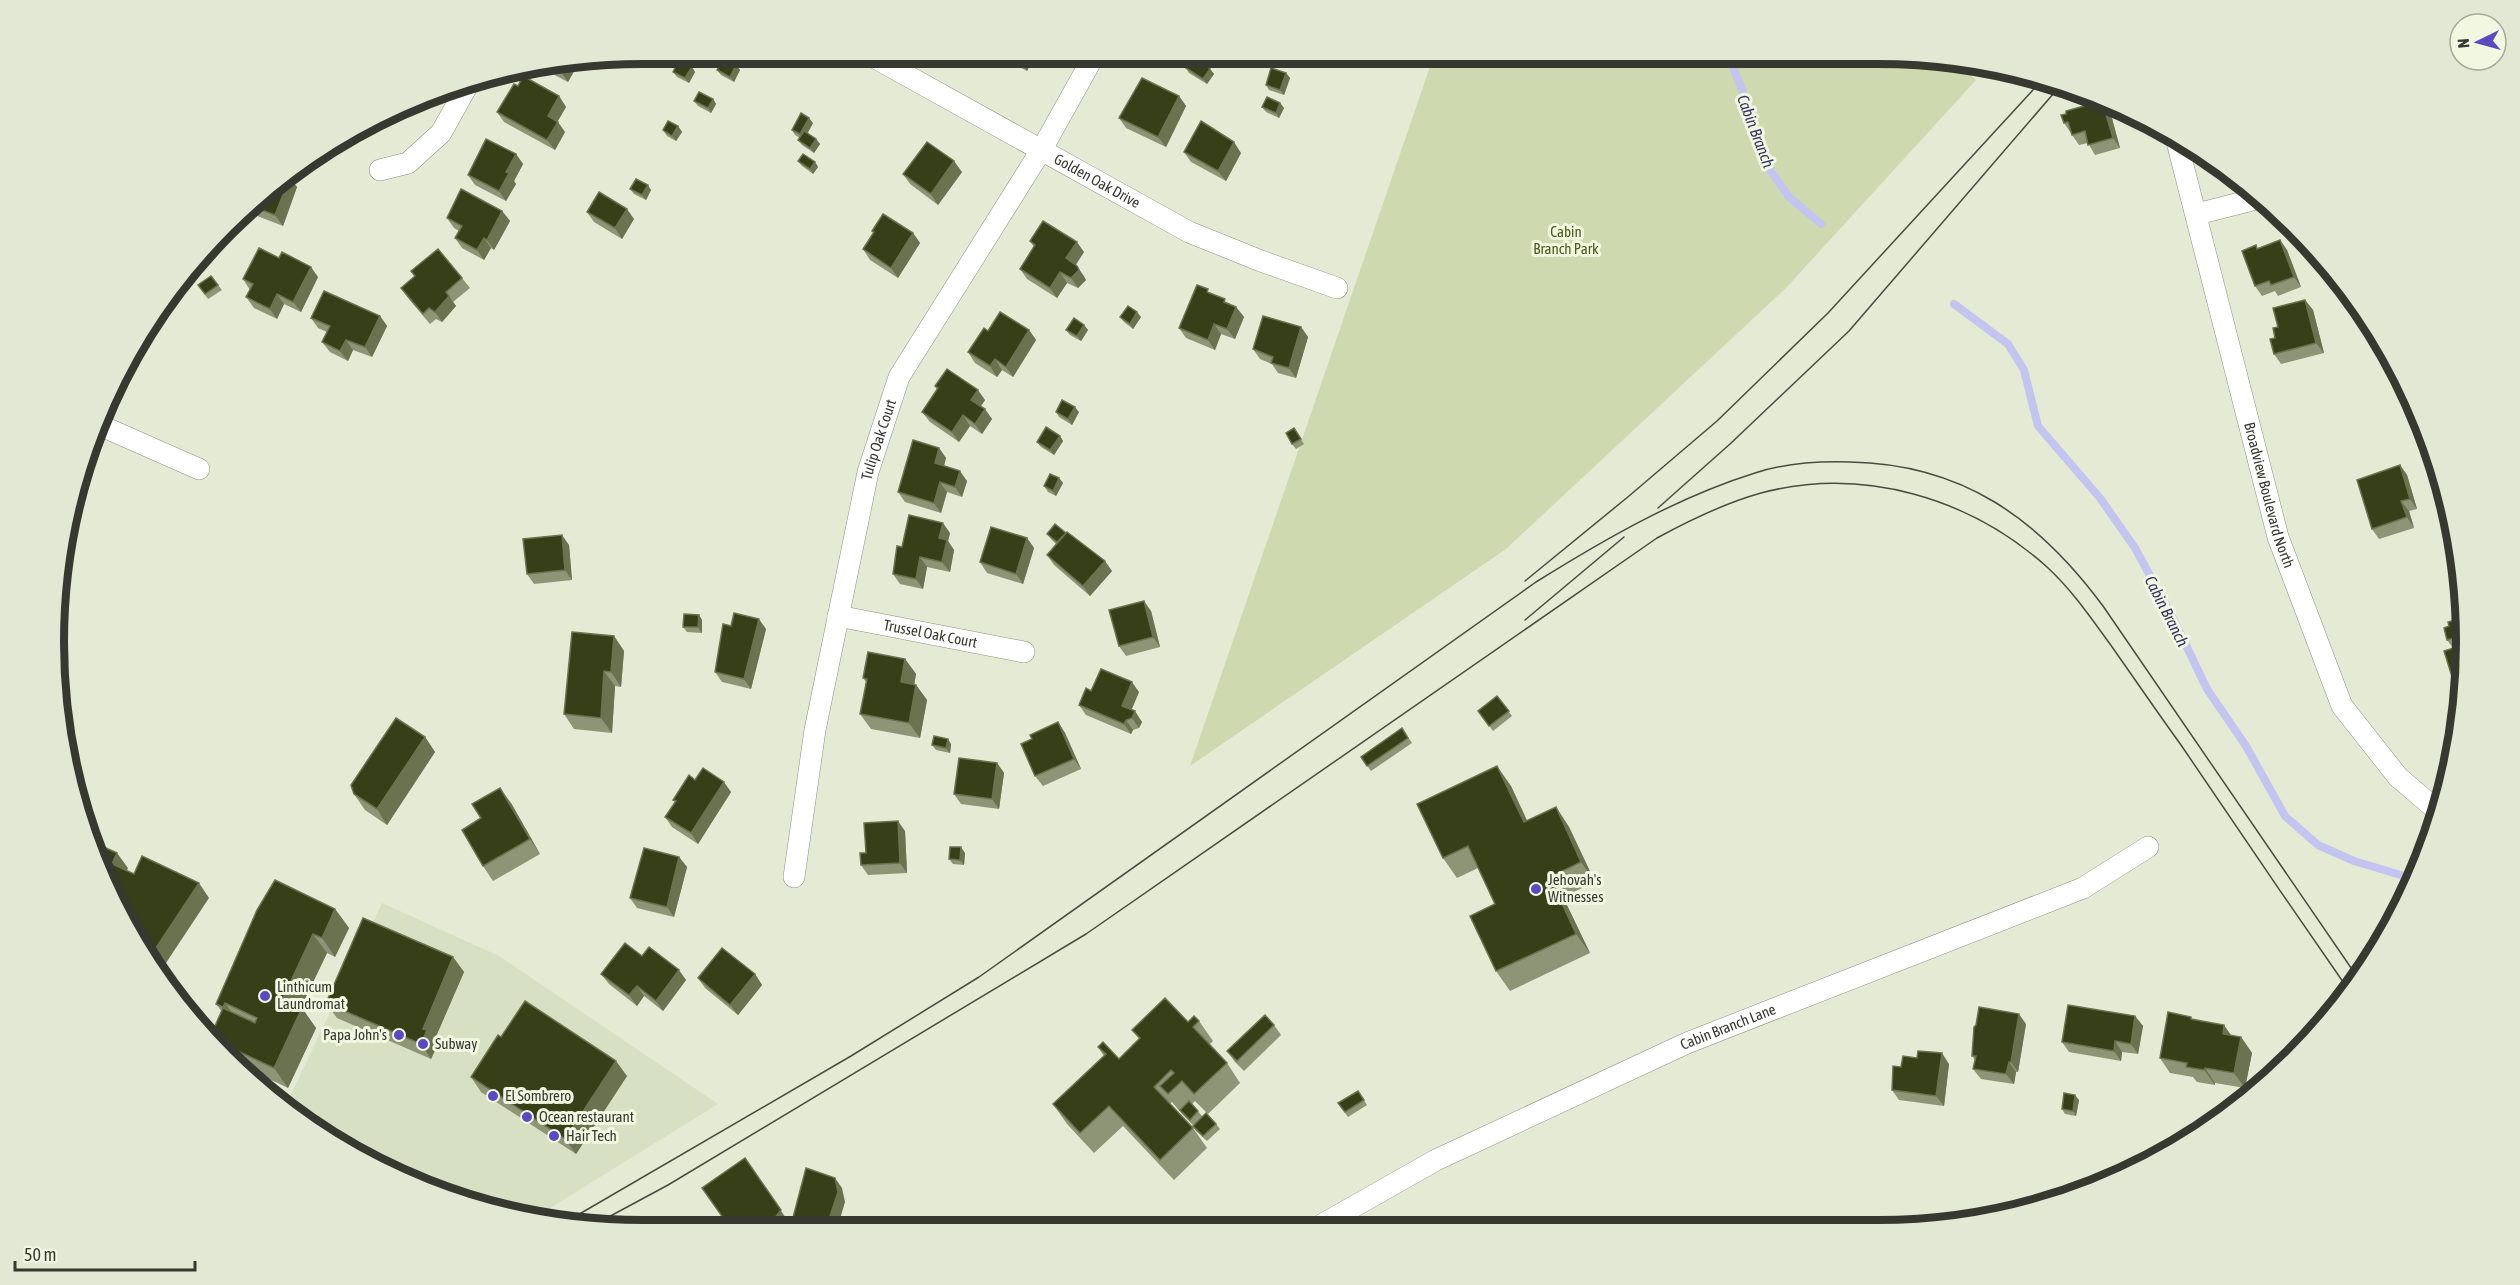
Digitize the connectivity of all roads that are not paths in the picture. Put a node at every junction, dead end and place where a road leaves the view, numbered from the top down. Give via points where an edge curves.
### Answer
1 (886, 64) edge
2 (1089, 64) edge
3 (463, 93) edge
4 (1042, 149) junction
5 (2179, 150) edge
6 (380, 170) dead end
7 (2250, 201) edge
8 (2197, 214) junction
9 (1337, 288) dead end
10 (106, 428) edge
11 (199, 469) dead end
12 (838, 616) junction
13 (1024, 652) dead end
14 (2432, 806) edge
15 (2148, 847) dead end
16 (794, 877) dead end
17 (1330, 1220) edge

1 - 4 street, Golden Oak Drive
2 - 4 street, Tulip Oak Court
3 - 6 street via 441,133 408,163
4 - 9 street, Golden Oak Drive via 1189,232
4 - 12 street, Tulip Oak Court via 899,377 868,472
5 - 8 street, Broadview Boulevard North
7 - 8 street
8 - 14 street, Broadview Boulevard North via 2278,537 2342,706 2398,777
10 - 11 street
12 - 13 street, Trussel Oak Court
12 - 16 street, Tulip Oak Court via 815,730
15 - 17 street, Cabin Branch Lane via 2083,888 1686,1043 1436,1160

